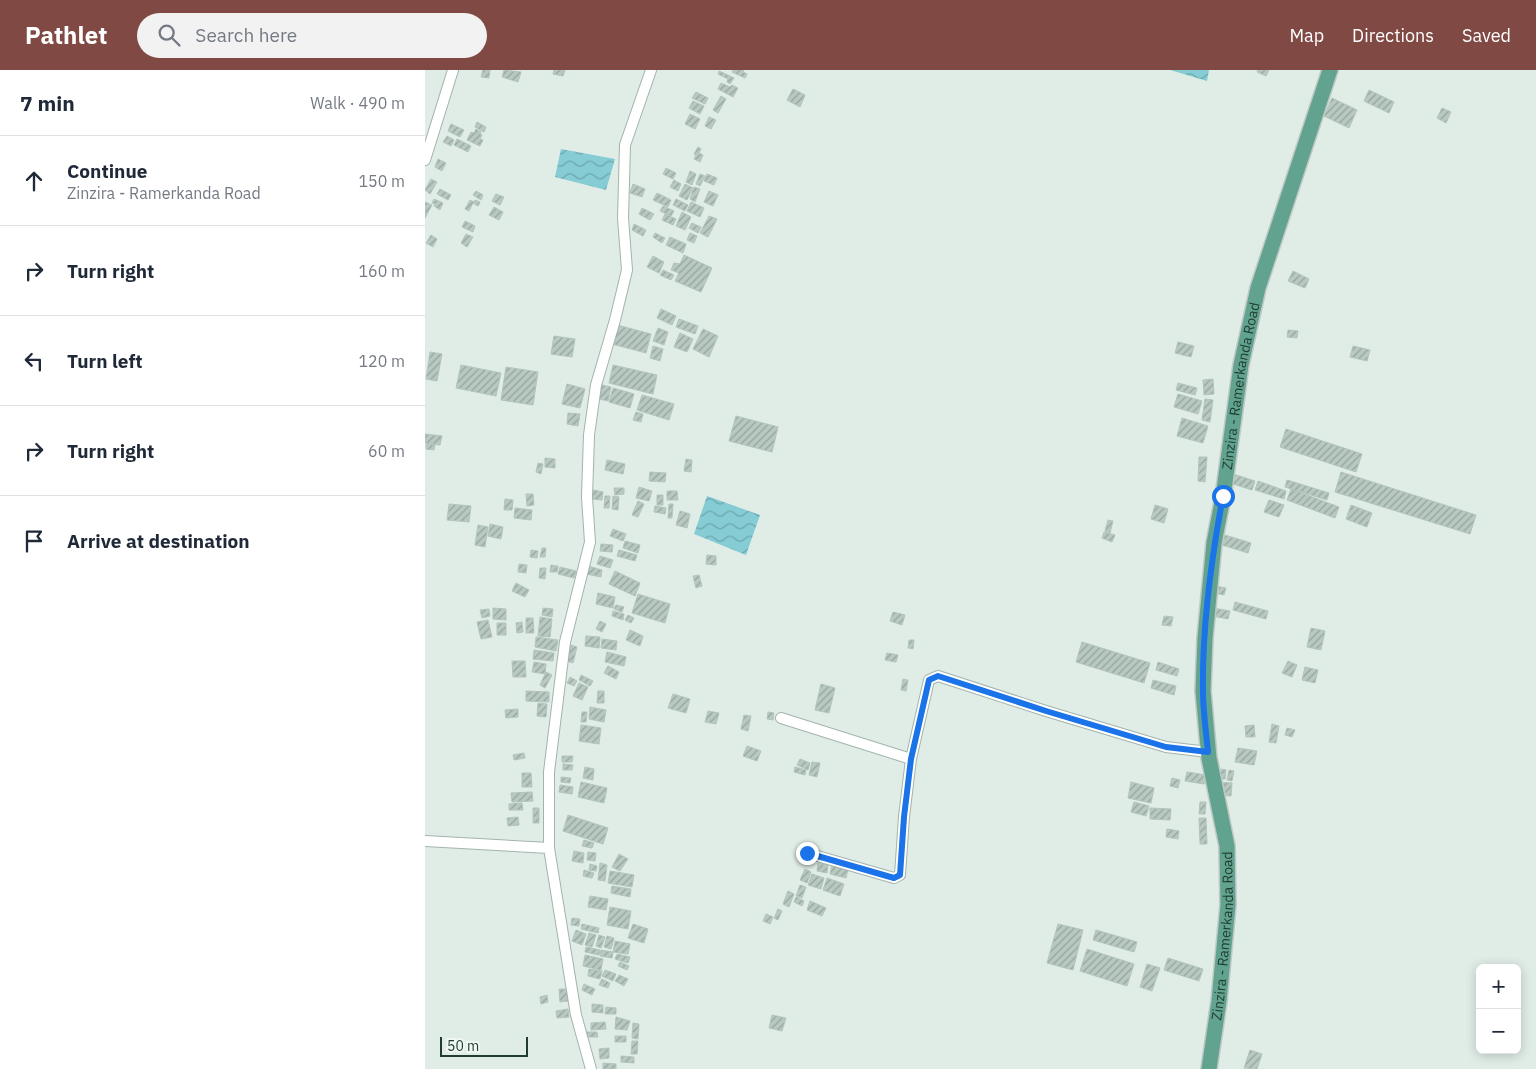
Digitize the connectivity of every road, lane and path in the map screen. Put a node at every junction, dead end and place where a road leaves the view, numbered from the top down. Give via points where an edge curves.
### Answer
1 (453, 70) edge
2 (651, 70) edge
3 (1330, 70) edge
4 (425, 160) edge
5 (781, 718) dead end
6 (1208, 752) junction
7 (911, 759) junction
8 (425, 841) edge
9 (549, 848) junction
10 (807, 853) dead end
11 (591, 1069) edge
12 (1209, 1069) edge

1 - 4 street
2 - 9 street via 625,145 623,218 627,270 596,385 590,427 587,497 590,542 565,642 549,772
3 - 6 main road, Zinzira - Ramerkanda Road via 1258,288 1241,364 1214,543 1205,638 1203,691
5 - 7 street
6 - 7 street via 1166,747 938,676 929,680
6 - 12 main road, Zinzira - Ramerkanda Road via 1227,846 1229,905
7 - 10 street via 900,875 894,878
8 - 9 street
9 - 11 street via 576,1015

